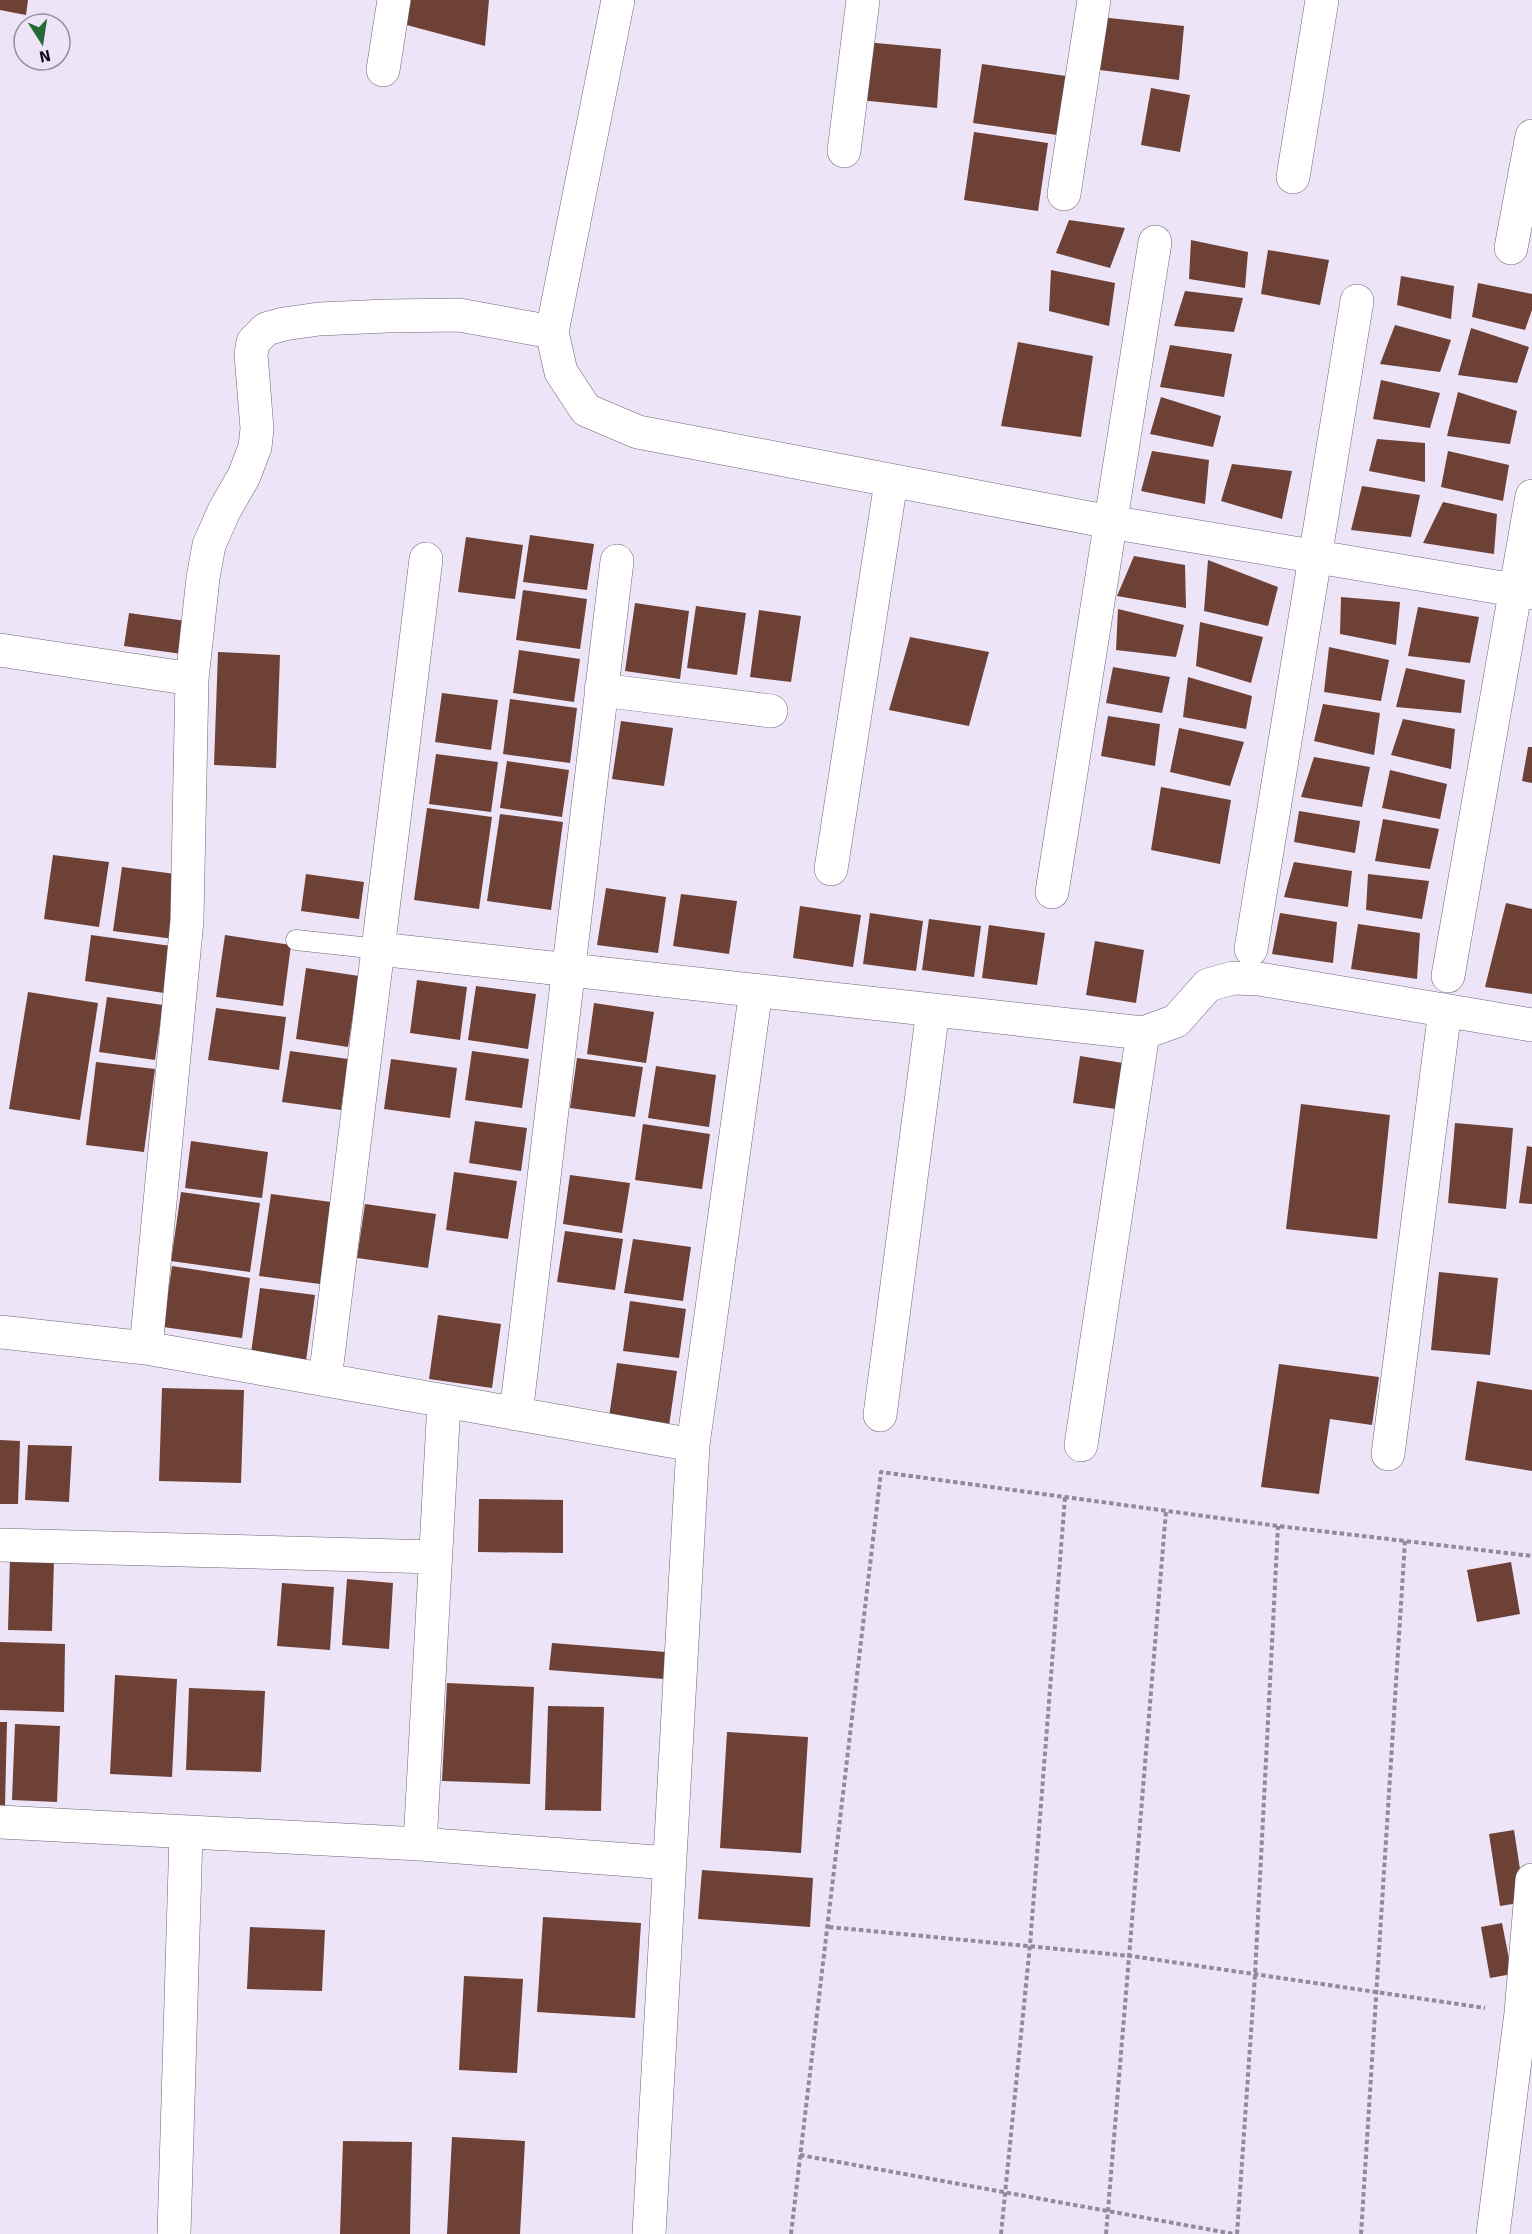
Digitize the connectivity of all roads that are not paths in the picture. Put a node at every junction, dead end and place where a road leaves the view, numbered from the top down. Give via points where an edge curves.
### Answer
1 (394, 0) edge
2 (618, 0) edge
3 (863, 0) edge
4 (1094, 0) edge
5 (1322, 0) edge
6 (383, 70) dead end
7 (1532, 135) edge
8 (844, 151) dead end
9 (1293, 177) dead end
10 (1064, 194) dead end
11 (1155, 242) dead end
12 (1511, 248) dead end
13 (1357, 301) dead end
14 (552, 332) junction
15 (891, 482) junction
16 (1532, 496) edge
17 (1110, 522) junction
18 (1314, 558) junction
19 (426, 559) dead end
20 (616, 561) dead end
21 (1523, 591) edge
22 (0, 650) edge
23 (192, 679) junction
24 (602, 690) junction
25 (771, 711) dead end
26 (831, 869) dead end
27 (1052, 892) dead end
28 (296, 940) dead end
29 (379, 949) junction
30 (1251, 949) dead end
31 (568, 970) junction
32 (1448, 976) dead end
33 (756, 990) junction
34 (933, 1010) junction
35 (1445, 1010) junction
36 (1532, 1025) edge
37 (1143, 1033) junction
38 (0, 1332) edge
39 (146, 1348) junction
40 (325, 1380) junction
41 (444, 1402) junction
42 (516, 1414) junction
43 (880, 1415) dead end
44 (693, 1445) junction
45 (1081, 1445) dead end
46 (1388, 1454) dead end
47 (0, 1545) edge
48 (435, 1557) junction
49 (0, 1822) edge
50 (186, 1834) junction
51 (420, 1845) junction
52 (669, 1863) junction
53 (1532, 1880) edge
54 (174, 2234) edge
55 (649, 2234) edge
56 (1493, 2234) edge

1 - 6 street
2 - 14 street
3 - 8 street
4 - 10 street
5 - 9 street
7 - 12 street
11 - 17 street
13 - 18 street
14 - 15 street via 561,372 586,410 638,432
14 - 23 street via 459,315 319,319 266,329 253,342 251,354 255,447 209,545
15 - 17 street
15 - 26 street
16 - 21 street
17 - 18 street
17 - 27 street
18 - 21 street
18 - 30 street
19 - 29 street
20 - 24 street
21 - 32 street
22 - 23 street
23 - 39 street via 187,920
24 - 25 street
24 - 31 street
28 - 29 lane
29 - 31 street
29 - 40 street
31 - 33 street
31 - 42 street
33 - 34 street
33 - 44 street
34 - 37 street
34 - 43 street
35 - 36 street
35 - 37 street via 1233,978 1208,985 1176,1021
35 - 46 street
37 - 45 street
38 - 39 street
39 - 40 street
40 - 41 street
41 - 42 street
41 - 48 street
42 - 44 street
44 - 52 street
47 - 48 street
48 - 51 street
49 - 50 street
50 - 51 street
50 - 54 street
51 - 52 street
52 - 55 street
53 - 56 street via 1521,2013

